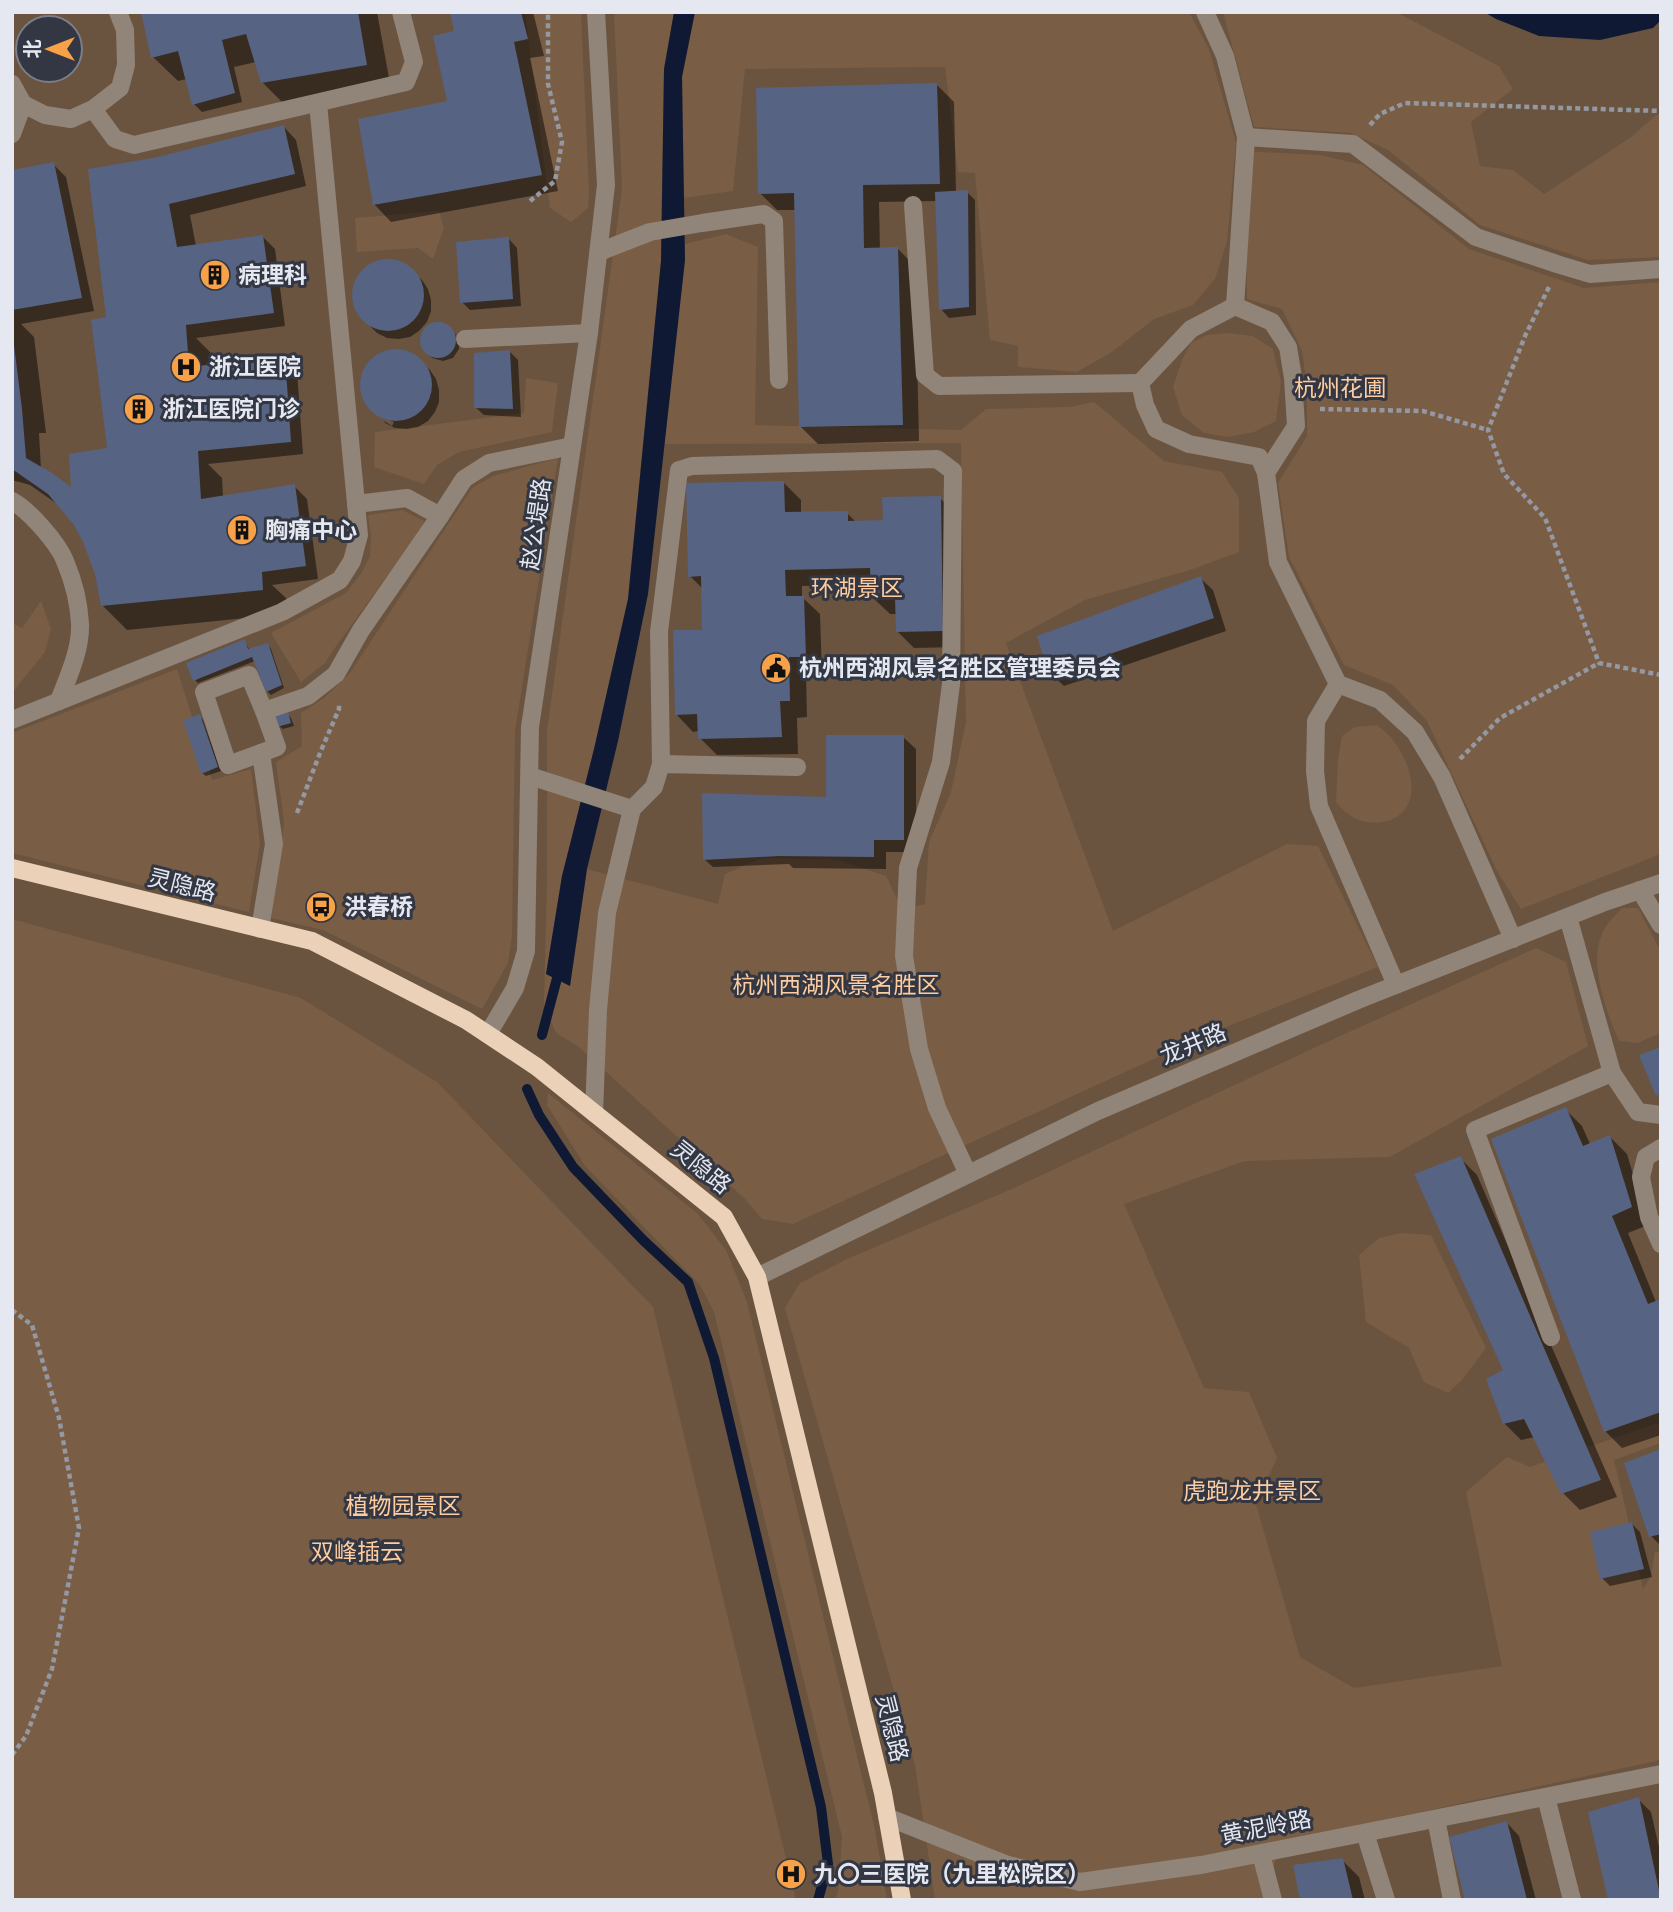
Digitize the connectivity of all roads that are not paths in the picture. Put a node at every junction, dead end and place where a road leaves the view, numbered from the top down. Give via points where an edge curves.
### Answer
1 (118, 12) edge
2 (401, 12) edge
3 (596, 12) edge
4 (1205, 12) edge
5 (12, 84) edge
6 (318, 103) junction
7 (23, 104) junction
8 (93, 109) junction
9 (12, 134) edge
10 (1246, 137) junction
11 (913, 205) dead end
12 (599, 252) junction
13 (1661, 269) edge
14 (1236, 306) junction
15 (589, 333) junction
16 (465, 339) dead end
17 (779, 380) dead end
18 (1140, 383) junction
19 (572, 446) junction
20 (1266, 473) junction
21 (12, 501) edge
22 (356, 504) junction
23 (440, 516) junction
24 (1338, 684) junction
25 (59, 701) junction
26 (264, 711) junction
27 (12, 720) edge
28 (261, 754) junction
29 (661, 764) junction
30 (797, 767) dead end
31 (530, 776) junction
32 (632, 809) junction
33 (12, 868) edge
34 (1661, 883) edge
35 (1640, 890) junction
36 (1568, 917) junction
37 (1661, 925) edge
38 (260, 929) junction
39 (1513, 939) junction
40 (1396, 985) junction
41 (488, 1034) junction
42 (1612, 1073) junction
43 (594, 1113) junction
44 (1661, 1115) edge
45 (1661, 1148) edge
46 (968, 1174) junction
47 (1661, 1244) edge
48 (757, 1277) junction
49 (1551, 1337) dead end
50 (1661, 1774) edge
51 (1546, 1797) junction
52 (887, 1817) junction
53 (1436, 1819) junction
54 (1365, 1833) junction
55 (1261, 1854) junction
56 (902, 1900) edge
57 (1273, 1900) edge
58 (1386, 1900) edge
59 (1452, 1900) edge
60 (1572, 1900) edge

1 - 8 street via 125,30 126,65 120,88
2 - 6 street via 414,62 406,82
3 - 12 street, 赵公堤路 via 606,185
4 - 10 street via 1225,56
5 - 7 street
6 - 8 street via 134,145 116,139
6 - 22 street
7 - 8 street via 45,115 71,119
7 - 9 street
10 - 13 street via 1353,144 1476,237 1560,265 1590,274
10 - 14 street
11 - 18 street via 925,375 939,386
12 - 15 street, 赵公堤路
12 - 17 street via 650,232 694,224 764,214 774,221
14 - 18 street via 1191,329
14 - 20 street via 1272,322 1288,347 1296,426
15 - 16 street
15 - 19 street, 赵公堤路
18 - 20 street via 1156,429 1189,444 1259,457
19 - 23 street via 489,463 464,479
19 - 31 street, 赵公堤路 via 530,727
20 - 24 street via 1278,562
21 - 25 street via 23,507 65,559 76,594 80,625 75,658
22 - 23 street via 407,498
22 - 25 street via 359,535 352,561 340,580 282,612
23 - 26 street via 336,674 308,696
24 - 39 street via 1380,700 1415,732 1442,777
24 - 40 street via 1317,721 1319,806
25 - 27 street
26 - 28 street via 277,747
26 - 28 street via 249,675 204,692 228,765
28 - 38 street via 274,844
29 - 30 street
29 - 32 street via 654,788
29 - 46 street via 659,632 679,470 937,459 953,471 951,684 941,762 908,868 904,956 919,1049 937,1108
31 - 32 street
31 - 41 street, 赵公堤路 via 526,951 515,988
32 - 43 street via 607,913 597,1010
33 - 38 main road, 灵隐路
34 - 35 street, 龙井路
35 - 36 street, 龙井路
35 - 37 street
36 - 39 street, 龙井路
36 - 42 street
38 - 41 main road, 灵隐路 via 312,942
39 - 40 street, 龙井路
40 - 46 street, 龙井路 via 1098,1111
41 - 43 main road, 灵隐路
42 - 44 street via 1638,1112
42 - 49 street via 1475,1130
43 - 48 main road, 灵隐路 via 724,1217
45 - 47 street via 1647,1157 1641,1177 1649,1217
46 - 48 street, 龙井路
48 - 52 main road, 灵隐路
50 - 51 street, 黄泥岭路
51 - 53 street, 黄泥岭路
51 - 60 street
52 - 55 street, 黄泥岭路 via 1008,1865 1080,1882
52 - 56 main road, 灵隐路
53 - 54 street, 黄泥岭路
53 - 59 street
54 - 55 street, 黄泥岭路
54 - 58 street
55 - 57 street

